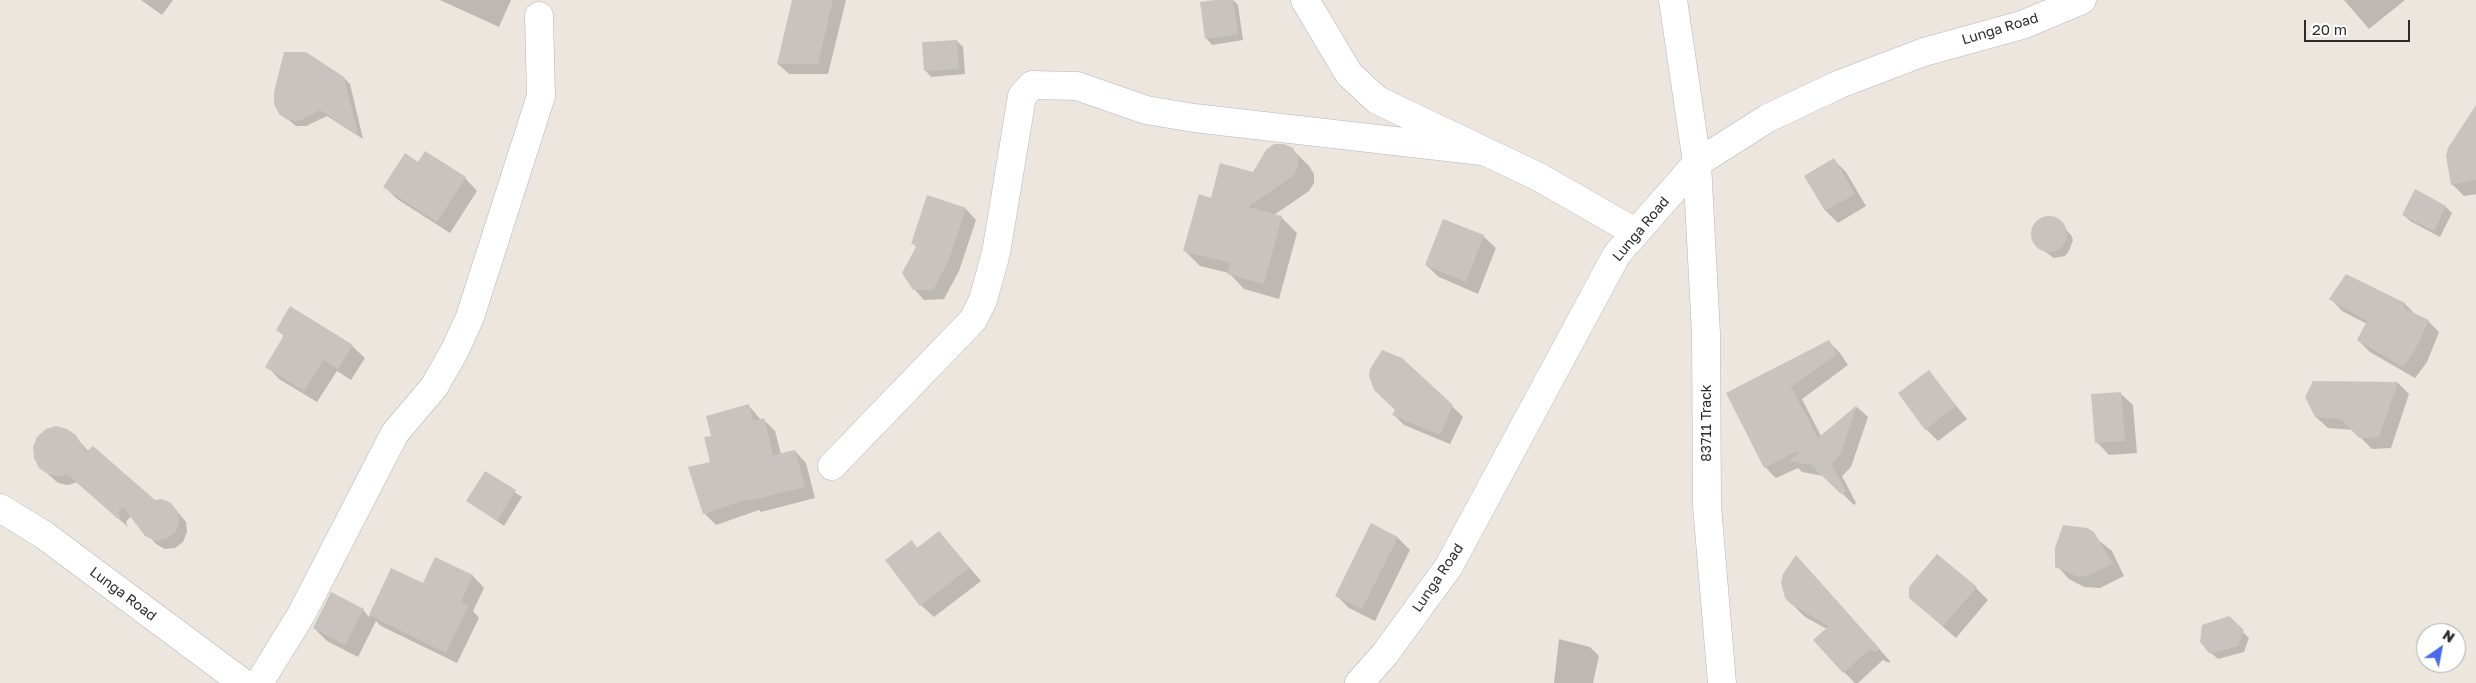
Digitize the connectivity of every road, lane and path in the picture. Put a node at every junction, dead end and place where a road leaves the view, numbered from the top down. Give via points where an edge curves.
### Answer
1 (1305, 0) edge
2 (1673, 0) edge
3 (2082, 0) edge
4 (539, 16) dead end
5 (1482, 150) junction
6 (1697, 163) junction
7 (1635, 232) junction
8 (832, 466) dead end
9 (0, 508) edge
10 (243, 683) edge
11 (258, 683) edge
12 (1359, 683) edge
13 (1722, 683) edge

1 - 5 street via 1349,74 1377,100
2 - 6 street, 83711 Track
3 - 6 street, Lunga Road via 2022,25 1924,52 1840,84 1768,118
4 - 11 street via 541,96 470,317 434,387 395,433 301,615
5 - 7 street via 1539,177
5 - 8 street via 1194,118 1146,110 1077,86 1032,85 1022,96 996,253 983,300 973,320
6 - 7 street, Lunga Road
6 - 13 street, 83711 Track via 1706,334 1707,506
7 - 12 street, Lunga Road via 1617,254 1450,566 1385,654
9 - 10 street, Lunga Road via 44,535

